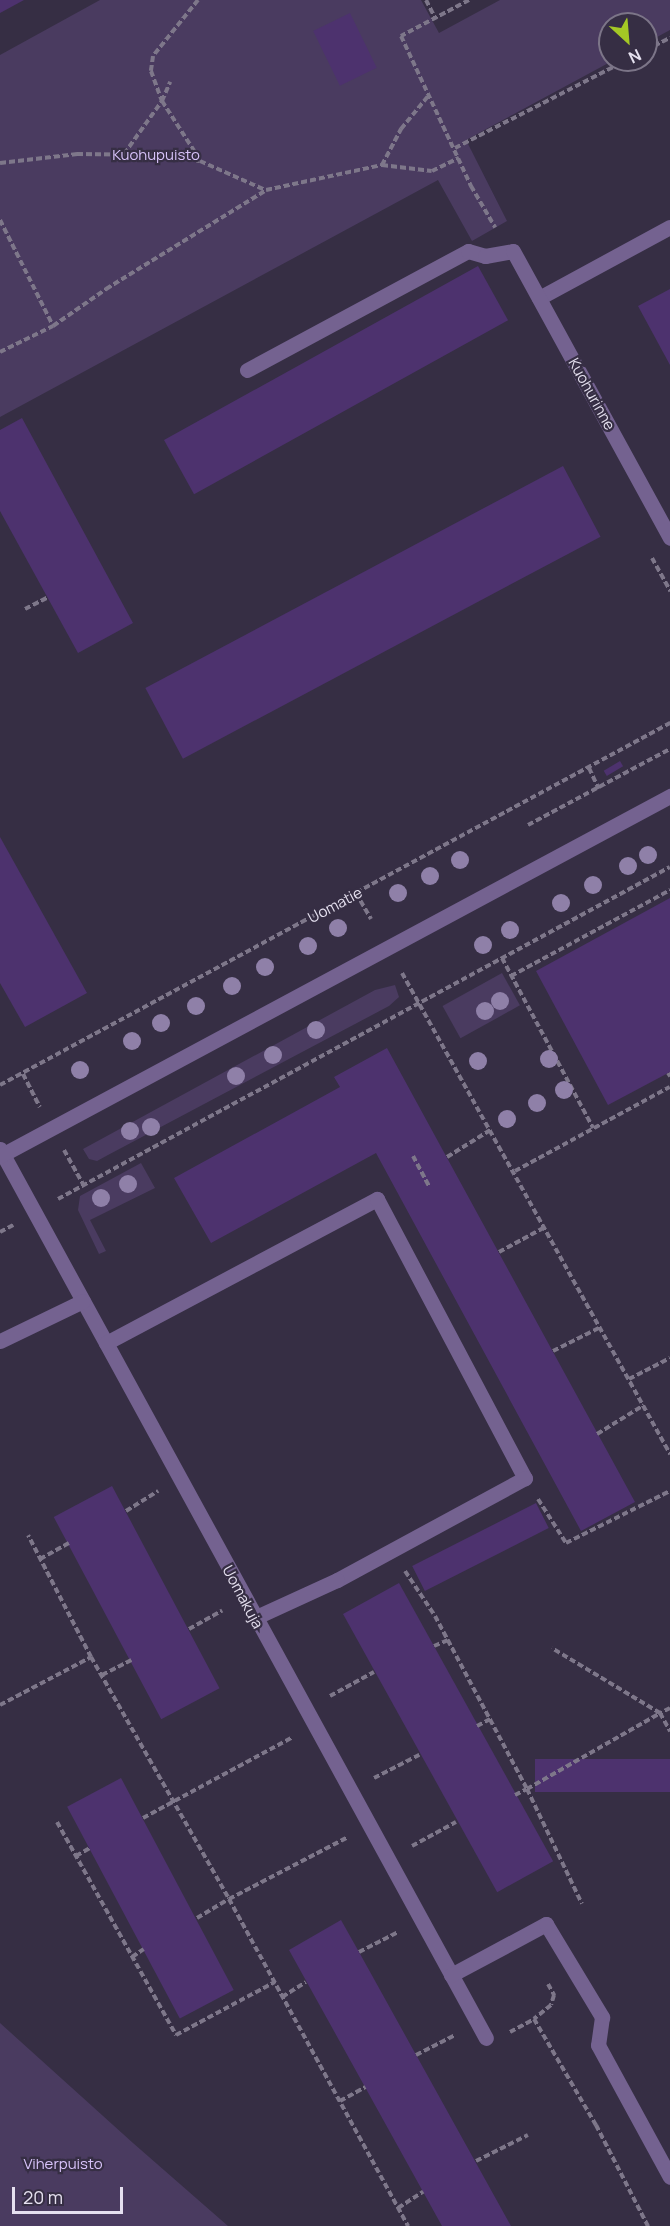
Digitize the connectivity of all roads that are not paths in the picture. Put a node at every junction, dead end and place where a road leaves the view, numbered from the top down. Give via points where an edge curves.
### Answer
1 (670, 227) edge
2 (539, 298) junction
3 (247, 370) dead end
4 (670, 538) edge
5 (670, 796) edge
6 (1, 1153) edge
7 (83, 1301) junction
8 (0, 1341) edge
9 (106, 1343) junction
10 (254, 1618) junction
11 (451, 1975) junction
12 (486, 2038) dead end
13 (670, 2177) edge

1 - 2 street
2 - 3 street, Kuohurinne via 513,251 485,256 468,251
2 - 4 street, Kuohurinne
5 - 6 street
6 - 7 street, Uomakuja
7 - 8 street
7 - 9 street, Uomakuja
9 - 10 street, Uomakuja
9 - 10 street via 377,1199 525,1478
10 - 11 street, Uomakuja
11 - 12 street, Uomakuja
11 - 13 street via 546,1924 602,2017 598,2045

